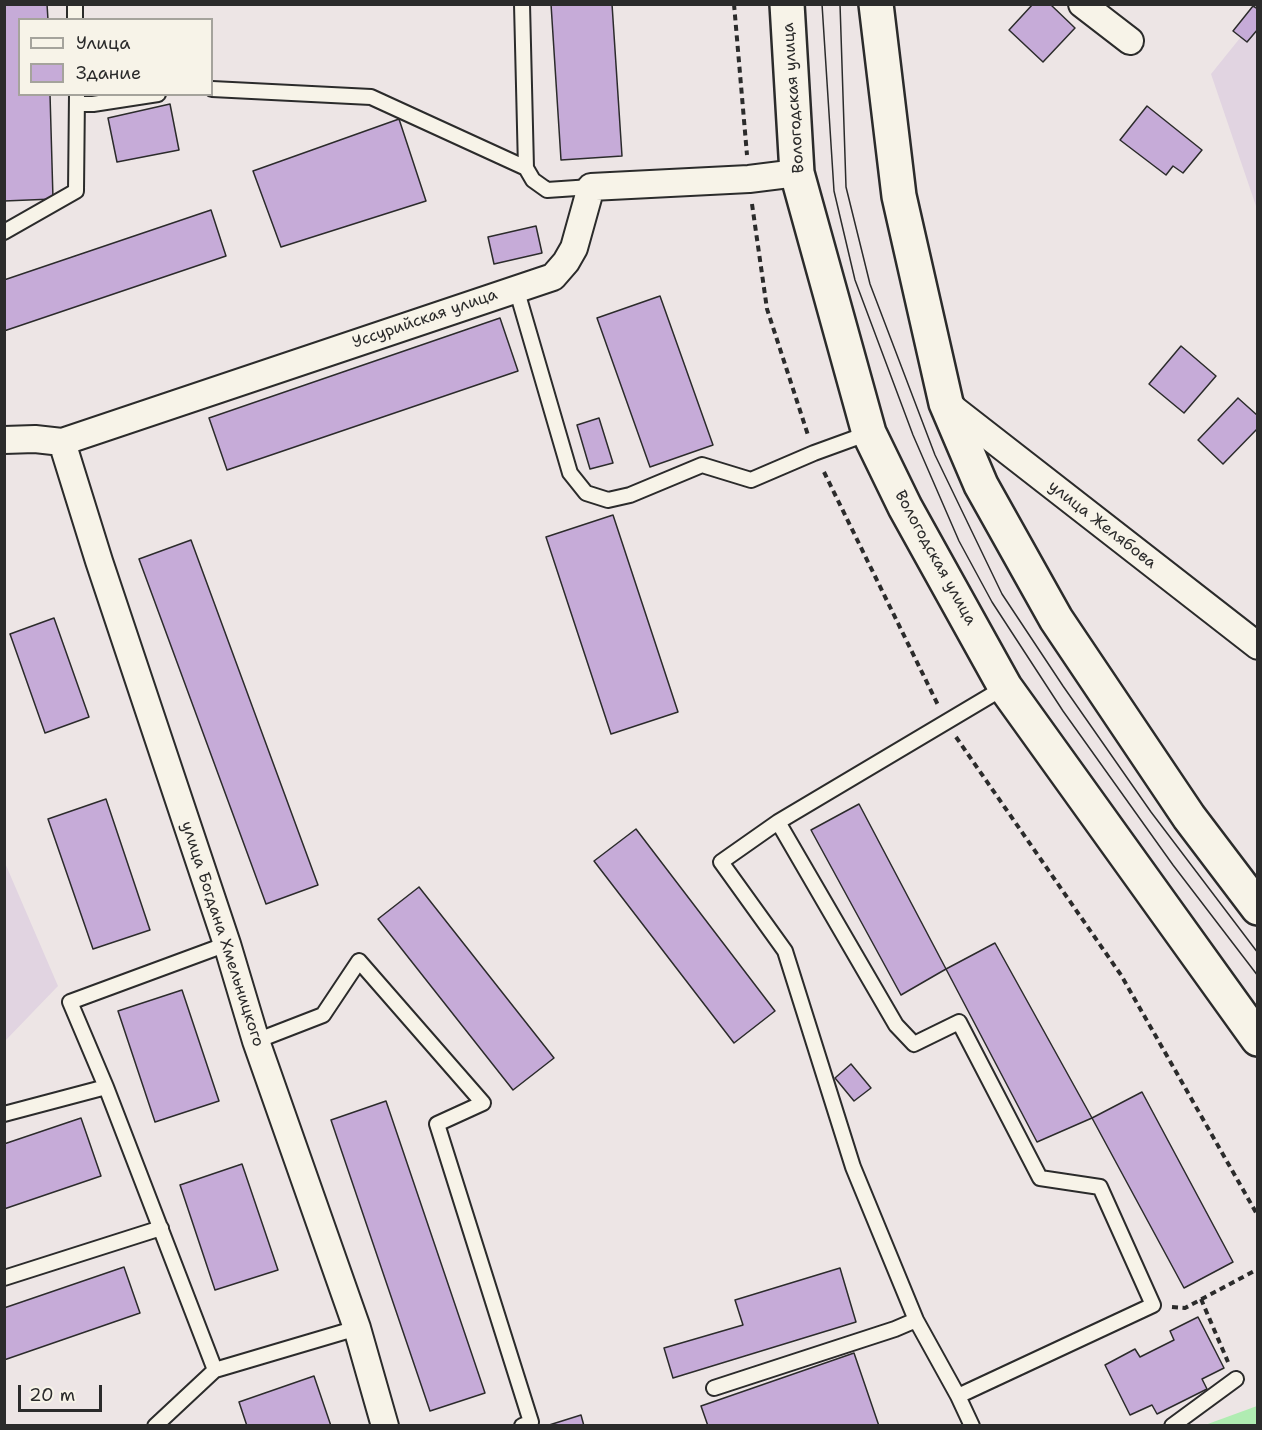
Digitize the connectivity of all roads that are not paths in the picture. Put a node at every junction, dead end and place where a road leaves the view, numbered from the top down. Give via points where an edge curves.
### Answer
1 (522, 4) edge
2 (787, 4) edge
3 (876, 4) edge
4 (1082, 4) edge
5 (1130, 41) dead end
6 (213, 89) edge
7 (145, 96) edge
8 (77, 99) edge
9 (526, 168) junction
10 (797, 173) junction
11 (591, 187) junction
12 (4, 232) edge
13 (516, 288) junction
14 (946, 403) junction
15 (869, 433) junction
16 (4, 440) edge
17 (62, 442) junction
18 (1257, 646) edge
19 (1005, 687) junction
20 (778, 822) junction
21 (1257, 908) edge
22 (228, 944) junction
23 (1257, 1039) edge
24 (256, 1041) junction
25 (106, 1087) junction
26 (4, 1114) edge
27 (161, 1228) junction
28 (4, 1278) edge
29 (916, 1320) junction
30 (357, 1328) junction
31 (215, 1370) junction
32 (1236, 1379) road end
33 (714, 1388) dead end
34 (958, 1396) junction
35 (155, 1425) edge
36 (385, 1425) edge
37 (522, 1425) edge
38 (972, 1425) edge
39 (1172, 1425) edge

1 - 9 lane
2 - 10 main road, Вологодская улица
3 - 14 main road via 899,196
4 - 5 street
6 - 9 lane via 371,97
7 - 8 lane via 93,104
8 - 12 lane via 76,190
9 - 11 lane via 533,180 547,190
10 - 11 street
10 - 15 main road, Вологодская улица
11 - 13 street, Уссурийская улица via 574,248 566,262 553,278
13 - 15 lane via 570,473 586,493 608,500 630,495 702,465 751,480
13 - 17 street, Уссурийская улица
14 - 18 street, улица Желябова
14 - 21 main road via 981,485 1056,619 1189,817
15 - 19 main road, Вологодская улица via 905,507
16 - 17 street, Уссурийская улица
17 - 22 street, улица Богдана Хмельницкого
19 - 20 lane
19 - 23 main road, Вологодская улица
20 - 29 lane via 721,862 785,951 853,1167
20 - 34 lane via 896,1024 914,1044 959,1022 1040,1178 1100,1187 1153,1305
22 - 24 street, улица Богдана Хмельницкого
22 - 25 lane via 70,1002
24 - 30 street, улица Богдана Хмельницкого
24 - 37 lane via 323,1015 358,961 483,1103 437,1124 531,1422
25 - 26 lane
25 - 27 lane
27 - 28 lane
27 - 31 lane
29 - 33 lane
29 - 34 lane
30 - 31 lane
30 - 36 street, улица Богдана Хмельницкого
31 - 35 lane
32 - 39 lane
34 - 38 lane

